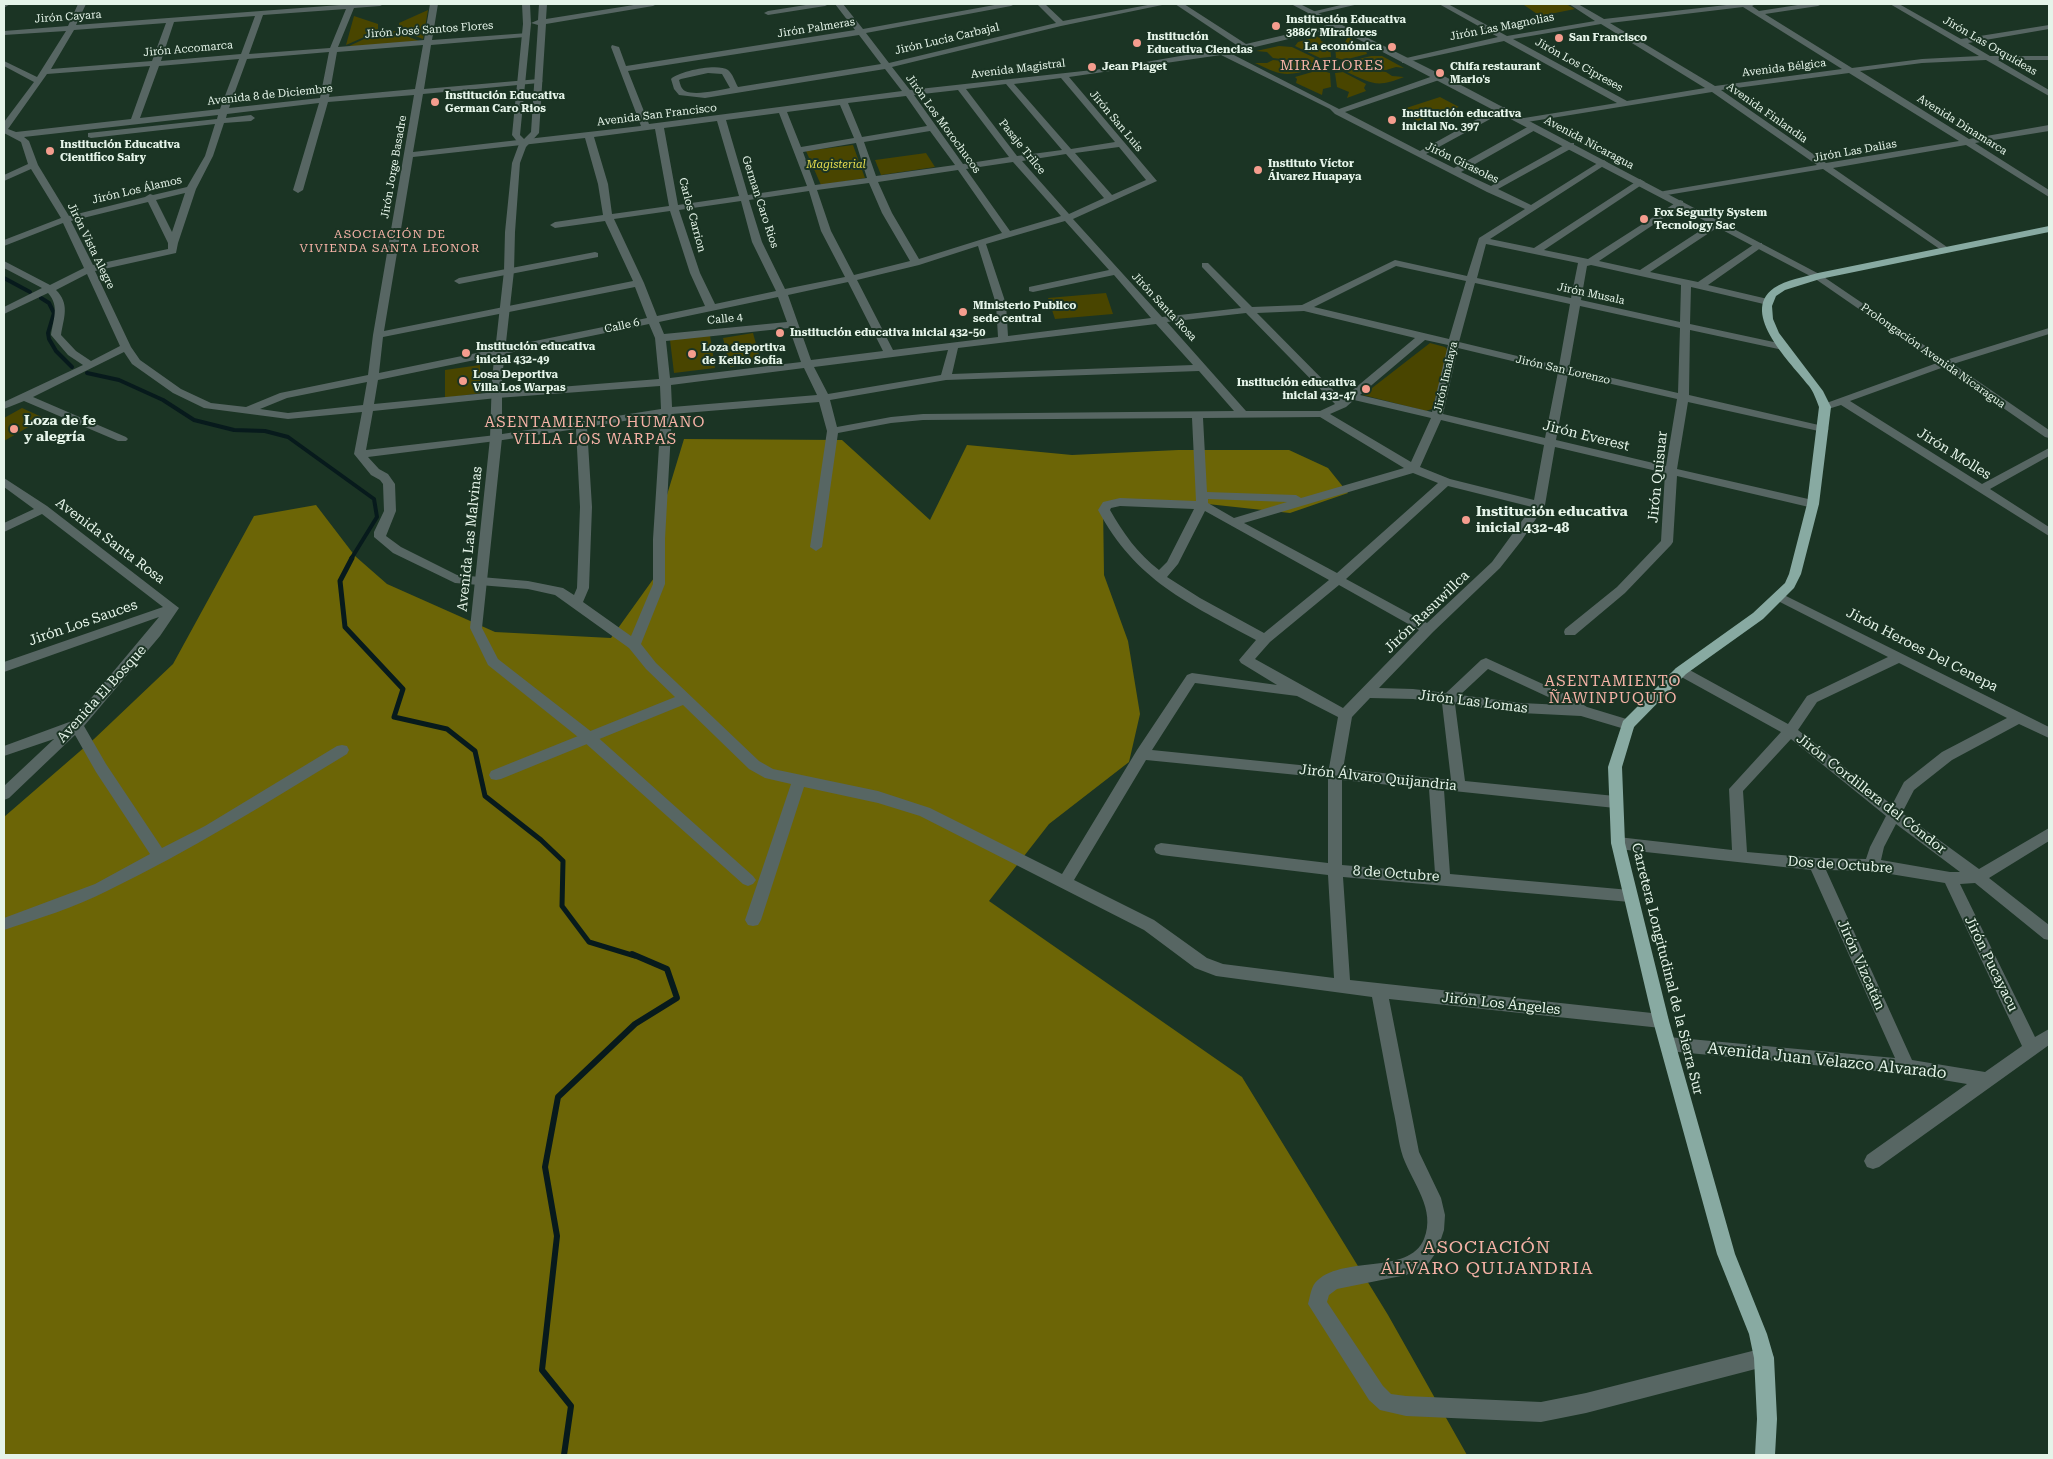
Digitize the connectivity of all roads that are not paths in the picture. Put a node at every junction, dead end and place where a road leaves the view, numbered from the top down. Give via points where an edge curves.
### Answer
1 (82, 4) edge
2 (241, 4) edge
3 (259, 4) edge
4 (380, 4) edge
5 (434, 4) edge
6 (526, 4) edge
7 (544, 4) edge
8 (618, 4) edge
9 (653, 4) edge
10 (825, 4) edge
11 (839, 4) edge
12 (1012, 4) edge
13 (1041, 4) edge
14 (1164, 4) edge
15 (1179, 4) edge
16 (1295, 4) edge
17 (1356, 4) edge
18 (1443, 4) edge
19 (1573, 4) edge
20 (1749, 4) edge
21 (1818, 4) edge
22 (1894, 4) edge
23 (351, 6) junction
24 (1310, 12) junction
25 (1762, 12) junction
26 (768, 13) dead end
27 (257, 14) junction
28 (237, 16) junction
29 (543, 19) junction
30 (171, 21) junction
31 (527, 21) junction
32 (1601, 22) junction
33 (1061, 24) junction
34 (1336, 25) junction
35 (2049, 27) edge
36 (72, 28) junction
37 (861, 32) junction
38 (4, 33) edge
39 (525, 34) junction
40 (1506, 38) junction
41 (427, 41) junction
42 (1959, 42) junction
43 (615, 47) dead end
44 (1246, 47) junction
45 (334, 48) junction
46 (1222, 52) junction
47 (245, 56) junction
48 (1987, 58) junction
49 (2049, 58) edge
50 (1405, 61) junction
51 (4, 63) edge
52 (155, 63) junction
53 (886, 66) junction
54 (624, 69) junction
55 (44, 72) junction
56 (1857, 72) junction
57 (1064, 75) junction
58 (1439, 77) junction
59 (39, 81) junction
60 (1008, 82) junction
61 (539, 86) junction
62 (521, 87) junction
63 (960, 88) junction
64 (1713, 89) junction
65 (735, 90) junction
66 (2049, 92) edge
67 (908, 93) junction
68 (419, 95) junction
69 (843, 102) junction
70 (1624, 103) junction
71 (323, 105) junction
72 (782, 110) junction
73 (1502, 110) junction
74 (225, 111) junction
75 (1338, 112) junction
76 (721, 118) junction
77 (136, 120) junction
78 (1524, 121) junction
79 (220, 122) junction
80 (658, 126) junction
81 (1534, 127) junction
82 (646, 128) junction
83 (931, 128) junction
84 (2049, 128) edge
85 (4, 129) edge
86 (15, 134) junction
87 (590, 135) junction
88 (859, 140) junction
89 (25, 141) junction
90 (1969, 142) junction
91 (524, 143) junction
92 (1121, 144) junction
93 (1571, 146) junction
94 (797, 150) junction
95 (1067, 151) junction
96 (1420, 154) junction
97 (409, 155) junction
98 (1015, 159) junction
99 (1604, 163) junction
100 (33, 165) junction
101 (960, 167) junction
102 (1826, 167) junction
103 (1454, 172) junction
104 (4, 178) edge
105 (872, 180) junction
106 (1152, 181) joint
107 (1640, 182) junction
108 (812, 188) junction
109 (191, 189) junction
110 (298, 190) dead end
111 (1490, 190) junction
112 (1664, 194) junction
113 (2049, 194) edge
114 (150, 197) junction
115 (744, 198) junction
116 (1110, 200) junction
117 (1680, 203) junction
118 (674, 208) junction
119 (1533, 208) junction
120 (608, 217) junction
121 (1069, 217) junction
122 (66, 219) junction
123 (1718, 223) junction
124 (555, 225) dead end
125 (2048, 230) edge
126 (1008, 234) junction
127 (1482, 240) junction
128 (981, 242) junction
129 (4, 243) edge
130 (173, 243) junction
131 (1759, 245) junction
132 (1944, 249) junction
133 (1536, 251) junction
134 (595, 255) dead end
135 (1586, 262) junction
136 (916, 263) junction
137 (1395, 263) joint
138 (4, 264) edge
139 (1205, 265) dead end
140 (90, 269) junction
141 (509, 272) junction
142 (1115, 272) junction
143 (1643, 272) junction
144 (1818, 276) junction
145 (850, 279) junction
146 (1471, 280) junction
147 (458, 281) dead end
148 (1686, 282) junction
149 (639, 283) junction
150 (1701, 285) junction
151 (49, 288) junction
152 (1033, 288) dead end
153 (782, 293) junction
154 (1768, 302) junction
155 (1576, 303) junction
156 (711, 307) junction
157 (1304, 308) junction
158 (505, 310) junction
159 (1247, 310) junction
160 (4, 311) edge
161 (654, 319) junction
162 (1160, 320) junction
163 (793, 325) junction
164 (1685, 327) junction
165 (2049, 331) edge
166 (378, 334) junction
167 (1422, 337) junction
168 (660, 338) junction
169 (1003, 338) junction
170 (954, 345) junction
171 (1454, 345) junction
172 (126, 347) junction
173 (1783, 347) junction
174 (500, 352) junction
175 (889, 352) junction
176 (806, 363) junction
177 (1944, 364) junction
178 (90, 365) junction
179 (1203, 368) junction
180 (1564, 370) junction
181 (373, 377) junction
182 (946, 378) junction
183 (664, 382) junction
184 (497, 395) junction
185 (23, 396) junction
186 (1351, 396) junction
187 (1683, 397) junction
188 (824, 398) junction
189 (1842, 401) junction
190 (1342, 405) junction
191 (4, 406) edge
192 (1824, 407) junction
193 (368, 408) junction
194 (249, 410) junction
195 (667, 412) junction
196 (1242, 413) junction
197 (1322, 414) junction
198 (1197, 416) junction
199 (1437, 416) junction
200 (581, 425) junction
201 (1823, 429) junction
202 (833, 431) junction
203 (2049, 435) edge
204 (496, 438) junction
205 (122, 439) dead end
206 (1550, 442) junction
207 (2049, 451) edge
208 (360, 454) junction
209 (1414, 469) junction
210 (1671, 472) junction
211 (4, 482) edge
212 (1446, 482) junction
213 (1982, 489) junction
214 (1202, 500) junction
215 (1308, 500) junction
216 (1813, 504) junction
217 (1540, 505) junction
218 (43, 508) junction
219 (1233, 522) junction
220 (4, 528) edge
221 (2049, 532) edge
222 (816, 548) dead end
223 (1159, 578) junction
224 (1337, 580) junction
225 (479, 582) junction
226 (1780, 597) junction
227 (577, 602) junction
228 (172, 608) junction
229 (1428, 629) junction
230 (1570, 632) dead end
231 (1265, 638) junction
232 (634, 645) junction
233 (1900, 657) junction
234 (4, 667) edge
235 (1681, 671) junction
236 (1302, 693) junction
237 (1365, 694) junction
238 (684, 699) junction
239 (1448, 699) junction
240 (1582, 711) junction
241 (1345, 715) junction
242 (2018, 718) junction
243 (77, 725) junction
244 (1628, 726) junction
245 (1790, 731) junction
246 (2049, 733) edge
247 (588, 737) junction
248 (342, 750) dead end
249 (4, 751) edge
250 (1142, 754) junction
251 (1334, 773) junction
252 (496, 775) dead end
253 (799, 780) junction
254 (1436, 785) junction
255 (1459, 787) junction
256 (4, 794) edge
257 (1615, 802) junction
258 (1895, 815) junction
259 (2049, 834) edge
260 (1618, 843) junction
261 (1161, 849) dead end
262 (160, 857) junction
263 (1740, 857) junction
264 (1816, 864) junction
265 (1872, 865) junction
266 (1335, 870) junction
267 (1978, 877) junction
268 (1443, 878) junction
269 (1950, 878) junction
270 (748, 880) dead end
271 (1066, 883) junction
272 (1630, 896) junction
273 (753, 920) dead end
274 (4, 924) edge
275 (2049, 934) edge
276 (1342, 987) junction
277 (1379, 991) junction
278 (1661, 1021) junction
279 (2049, 1036) edge
280 (1668, 1044) junction
281 (2032, 1050) junction
282 (1906, 1067) junction
283 (1986, 1080) junction
284 (1873, 1160) dead end
285 (1764, 1358) junction
286 (1766, 1455) edge

1 - 36 street
2 - 28 street
3 - 27 street
4 - 23 street, Jirón Cayara
5 - 41 street, Jirón Jorge Basadre
6 - 31 street
7 - 29 street, Avenida Las Malvinas
8 - 29 street
9 - 29 street
10 - 26 street
11 - 37 street, Jirón Los Morochucos
12 - 37 street, Jirón Palmeras
13 - 33 street
14 - 33 street, Jirón Lucía Carbajal
15 - 44 street
16 - 24 street, Avenida Nicaragua
17 - 24 street
18 - 40 street, Jirón Los Cipreses
19 - 32 street, Avenida Finlandia
20 - 25 street, Avenida Dinamarca
20 - 32 street, Jirón Las Magnolias via 1660,11
21 - 25 street
22 - 42 street, Jirón Las Orquídeas
23 - 27 street, Jirón Cayara
23 - 45 street
24 - 34 street, Avenida Nicaragua
25 - 56 street, Avenida Dinamarca
27 - 28 street, Jirón Cayara
27 - 47 street
28 - 30 street, Jirón Cayara
29 - 31 street
29 - 61 street, Avenida Las Malvinas
30 - 36 street, Jirón Cayara
30 - 52 street
31 - 39 street
32 - 40 street, Jirón Las Magnolias
32 - 64 street, Avenida Finlandia
33 - 53 street, Jirón Lucía Carbajal
34 - 44 street, Avenida Magistral
34 - 50 street, Avenida Nicaragua
35 - 42 street
36 - 38 street, Jirón Cayara
36 - 55 street
37 - 53 street, Jirón Los Morochucos
37 - 54 street, Jirón Palmeras
39 - 41 street, Jirón José Santos Flores
39 - 62 street
40 - 50 street, Jirón Las Magnolias
40 - 70 street, Jirón Los Cipreses
41 - 45 street, Jirón José Santos Flores
41 - 68 street, Jirón Jorge Basadre
42 - 48 street, Jirón Las Orquídeas
43 - 54 street
44 - 46 street, Avenida Magistral
45 - 47 street, Jirón Accomarca
45 - 71 street
46 - 57 street, Avenida Magistral
46 - 75 street, Jirón Girasoles via 1333,106
47 - 52 street, Jirón Accomarca
47 - 74 street
48 - 49 street, Avenida Bélgica
48 - 56 street, Avenida Bélgica via 1922,61
48 - 66 street, Jirón Las Orquídeas
50 - 58 street, Avenida Nicaragua
51 - 59 street
52 - 55 street, Jirón Accomarca
52 - 77 street
53 - 65 street, Jirón Lucía Carbajal
53 - 67 street, Jirón Los Morochucos
54 - 82 street
55 - 59 street
56 - 64 street, Avenida Bélgica
56 - 90 street, Avenida Dinamarca
57 - 60 street, Avenida Magistral
57 - 92 street, Jirón San Luis
58 - 73 street, Avenida Nicaragua
58 - 75 street
59 - 85 street
60 - 63 street, Avenida Magistral
60 - 95 street
61 - 62 street, Avenida 8 de Diciembre
61 - 91 street, Avenida Las Malvinas via 536,133
62 - 68 street, Avenida 8 de Diciembre
62 - 91 street via 516,135
63 - 67 street, Avenida Magistral
63 - 98 street, Pasaje Trilce
64 - 70 street, Avenida Bélgica
64 - 102 street, Avenida Finlandia
65 - 65 street, Jirón Lucía Carbajal via 726,73 720,70 687,74 675,79 682,93 705,95
67 - 69 street, Avenida San Francisco
67 - 83 street, Jirón Los Morochucos
68 - 71 street, Avenida 8 de Diciembre
68 - 97 street, Jirón Jorge Basadre
69 - 72 street, Avenida San Francisco
69 - 88 street
70 - 78 street, Avenida Bélgica
71 - 74 street, Avenida 8 de Diciembre
71 - 79 street, Avenida 8 de Diciembre
71 - 110 street
72 - 76 street, Avenida San Francisco
72 - 94 street
73 - 78 street, Avenida Nicaragua
73 - 96 street
74 - 77 street, Avenida 8 de Diciembre
74 - 79 street
75 - 96 street, Jirón Girasoles
76 - 80 street, Avenida San Francisco
76 - 115 street, German Caro Rios
77 - 86 street, Avenida 8 de Diciembre
78 - 81 street, Avenida Nicaragua
79 - 89 street, Avenida 8 de Diciembre
79 - 109 street via 209,156
80 - 82 street, Avenida San Francisco
80 - 118 street, Carlos Carrion
81 - 93 street, Avenida Nicaragua
81 - 103 street
82 - 87 street, Avenida San Francisco
83 - 88 street
83 - 101 street, Jirón Los Morochucos
84 - 90 street, Jirón Las Dalias
85 - 86 street, Avenida 8 de Diciembre
86 - 89 street
87 - 91 street, Avenida San Francisco
87 - 120 street
88 - 94 street
88 - 105 street
89 - 100 street, Jirón Vista Alegre
90 - 102 street, Jirón Las Dalias
90 - 113 street, Avenida Dinamarca
91 - 97 street, Avenida San Francisco
91 - 141 street, Avenida Las Malvinas via 517,153
92 - 95 street
92 - 106 street, Jirón San Luis
93 - 99 street, Avenida Nicaragua
93 - 111 street
94 - 108 street
95 - 98 street
95 - 116 street
96 - 103 street, Jirón Girasoles
97 - 166 street, Jirón Jorge Basadre
98 - 101 street
98 - 121 street, Pasaje Trilce
99 - 107 street, Avenida Nicaragua
99 - 119 street
100 - 104 street
100 - 122 street, Jirón Vista Alegre
101 - 105 street
101 - 126 street, Jirón Los Morochucos
102 - 112 street, Jirón Las Dalias
102 - 132 street, Avenida Finlandia
103 - 111 street, Jirón Girasoles
105 - 108 street
105 - 136 street
106 - 116 street, Calle 6
107 - 112 street, Avenida Nicaragua
107 - 133 street
108 - 115 street
108 - 145 street via 826,231
109 - 114 street, Jirón Los Álamos
109 - 130 street
111 - 119 street, Jirón Girasoles
112 - 117 street, Avenida Nicaragua
114 - 122 street, Jirón Los Álamos
114 - 130 street
115 - 118 street
115 - 153 street, German Caro Rios via 757,242
116 - 121 street, Calle 6
117 - 123 street, Avenida Nicaragua
117 - 135 street
118 - 120 street
118 - 156 street, Carlos Carrion via 695,273
119 - 127 street
120 - 124 street
120 - 149 street
121 - 126 street, Calle 6
121 - 142 street, Jirón Santa Rosa
122 - 129 street, Jirón Los Álamos
122 - 140 street, Jirón Vista Alegre
123 - 131 street, Avenida Nicaragua
123 - 143 street
125 - 132 highway
126 - 128 street, Calle 6
127 - 133 street
127 - 146 street, Jirón Imalaya
128 - 136 street, Calle 6
128 - 169 street via 1001,304
130 - 140 street via 174,251
131 - 144 street, Avenida Nicaragua
131 - 150 street
132 - 144 highway
133 - 135 street
134 - 141 street
135 - 143 street
135 - 155 street, Jirón Rasuwillca
136 - 145 street, Calle 6
137 - 146 street, Jirón Musala
137 - 157 street
138 - 151 street
139 - 159 street
140 - 151 street
140 - 172 street, Jirón Vista Alegre
141 - 147 street
141 - 158 street, Avenida Las Malvinas
142 - 152 street
142 - 162 street, Jirón Santa Rosa
143 - 148 street
144 - 154 highway via 1792,284 1773,294
144 - 177 street, Prolongación Avenida Nicaragua
145 - 153 street, Calle 6
145 - 175 street
146 - 155 street, Jirón Musala
146 - 171 street, Jirón Imalaya
148 - 150 street
148 - 164 street, Jirón Quisuar
149 - 158 street
149 - 161 street
150 - 154 street
151 - 160 street
151 - 178 street via 58,298 61,311 56,335 72,353
153 - 156 street, Calle 6
153 - 163 street, German Caro Rios
154 - 173 highway, Carretera Longitudinal de la Sierra Sur via 1767,317 1772,332
155 - 164 street, Jirón Musala
155 - 180 street, Jirón Rasuwillca
156 - 161 street, Calle 6
157 - 159 street
157 - 167 street, Jirón San Lorenzo
158 - 166 street
158 - 174 street, Avenida Las Malvinas
159 - 162 street
159 - 190 street
161 - 168 street
161 - 174 street, Calle 6
162 - 169 street
162 - 179 street, Jirón Santa Rosa
163 - 168 street, Calle 4
163 - 176 street, German Caro Rios
164 - 173 street, Jirón Musala
164 - 187 street, Jirón Quisuar
165 - 177 street
166 - 181 street, Jirón Jorge Basadre
167 - 171 street, Jirón San Lorenzo
167 - 186 street
168 - 183 street
169 - 170 street
170 - 175 street
170 - 182 street
171 - 180 street, Jirón San Lorenzo
171 - 199 street, Jirón Imalaya
172 - 178 street
172 - 194 street via 136,362 177,391 208,406
173 - 192 highway, Carretera Longitudinal de la Sierra Sur via 1820,394
174 - 181 street, Calle 6
174 - 184 street, Avenida Las Malvinas
175 - 176 street
176 - 183 street
176 - 188 street, German Caro Rios
177 - 189 street
177 - 203 street, Prolongación Avenida Nicaragua
178 - 185 street
179 - 182 street
179 - 196 street, Jirón Santa Rosa
180 - 187 street, Jirón San Lorenzo
180 - 206 street, Jirón Rasuwillca
181 - 193 street, Jirón Jorge Basadre
181 - 194 street, Calle 6 via 284,395
182 - 188 street
183 - 184 street
183 - 195 street
184 - 193 street
184 - 204 street, Avenida Las Malvinas
185 - 191 street
185 - 205 street
186 - 190 street
186 - 199 street, Jirón Everest
187 - 201 street, Jirón San Lorenzo
187 - 210 street, Jirón Quisuar
188 - 195 street
188 - 202 street, German Caro Rios
189 - 192 street
189 - 213 street, Jirón Molles
190 - 197 street
192 - 201 highway, Carretera Longitudinal de la Sierra Sur
193 - 194 street via 288,416
193 - 208 street, Jirón Jorge Basadre
195 - 200 street
195 - 232 street via 659,584
196 - 197 street
196 - 198 street
197 - 209 street
198 - 202 street via 923,417
198 - 214 street
199 - 206 street, Jirón Everest
199 - 209 street, Jirón Imalaya
200 - 204 street
200 - 227 street via 586,507 583,588
201 - 216 highway, Carretera Longitudinal de la Sierra Sur
202 - 222 street
204 - 208 street
204 - 225 street, Avenida Las Malvinas
206 - 210 street, Jirón Everest
206 - 217 street, Jirón Rasuwillca
207 - 213 street
208 - 225 street, Jirón Los Ángeles via 389,484 390,511 380,537 397,550 455,579
209 - 212 street
209 - 215 street
210 - 216 street, Jirón Everest
210 - 230 street, Jirón Quisuar via 1668,542 1621,590
211 - 218 street, Avenida Santa Rosa
212 - 217 street
212 - 224 street
213 - 221 street, Jirón Molles
214 - 215 street
214 - 219 street
214 - 223 street via 1172,564
214 - 223 street via 1120,502 1107,505 1104,510 1119,536
215 - 219 street
216 - 226 highway, Carretera Longitudinal de la Sierra Sur via 1795,574
217 - 229 street, Jirón Rasuwillca via 1496,564
218 - 220 street
218 - 228 street, Avenida Santa Rosa
219 - 224 street
223 - 231 street
224 - 229 street
224 - 231 street
225 - 227 street, Jirón Los Ángeles via 528,584 559,591
225 - 247 street, Avenida Las Malvinas via 476,628 493,662
226 - 233 street, Jirón Heroes Del Cenepa
226 - 235 highway, Carretera Longitudinal de la Sierra Sur
227 - 232 street, Jirón Los Ángeles
228 - 234 street, Jirón Los Sauces
228 - 243 street, Avenida El Bosque via 155,633
229 - 237 street, Jirón Rasuwillca
231 - 236 street via 1246,660
232 - 238 street, Jirón Los Ángeles
233 - 242 street, Jirón Heroes Del Cenepa
233 - 245 street via 1812,700
235 - 244 highway, Carretera Longitudinal de la Sierra Sur
235 - 245 street, Jirón Cordillera del Cóndor
236 - 241 street
236 - 250 street via 1192,678
237 - 239 street, Jirón Las Lomas via 1413,694
237 - 241 street, Jirón Rasuwillca
238 - 247 street
238 - 253 street, Jirón Los Ángeles via 754,765 770,774
239 - 240 street, Jirón Las Lomas
239 - 240 street via 1486,663 1564,699
239 - 255 street
240 - 244 street
241 - 251 street
242 - 246 street, Jirón Heroes Del Cenepa
242 - 258 street via 1947,756 1910,786
243 - 249 street
243 - 256 street, Avenida El Bosque
243 - 262 street via 101,768
244 - 257 highway, Carretera Longitudinal de la Sierra Sur via 1615,767
245 - 258 street, Jirón Cordillera del Cóndor
245 - 263 street via 1736,789
247 - 252 street
247 - 270 street, Avenida Las Malvinas
248 - 262 street
250 - 251 street, Jirón Álvaro Quijandria
250 - 271 street
251 - 254 street, Jirón Álvaro Quijandria
251 - 266 street
253 - 271 street, Jirón Los Ángeles via 878,797 925,812
253 - 273 street
254 - 255 street, Jirón Álvaro Quijandria
254 - 268 street
255 - 257 street, Jirón Álvaro Quijandria
257 - 260 highway, Carretera Longitudinal de la Sierra Sur
258 - 265 street via 1877,847
258 - 267 street, Jirón Cordillera del Cóndor
259 - 267 street, Dos de Octubre
260 - 263 street, Dos de Octubre
260 - 272 highway, Carretera Longitudinal de la Sierra Sur
261 - 266 street, 8 de Octubre
262 - 274 street via 100,888
263 - 264 street, Dos de Octubre
264 - 265 street, Dos de Octubre
264 - 282 street, Jirón Vizcatán
265 - 269 street, Dos de Octubre
266 - 268 street, 8 de Octubre
266 - 276 street
267 - 269 street, Dos de Octubre
267 - 275 street, Jirón Cordillera del Cóndor
268 - 272 street, 8 de Octubre
269 - 281 street, Jirón Pucayacu
271 - 276 street, Jirón Los Ángeles via 1149,925 1201,963 1222,971
272 - 278 highway, Carretera Longitudinal de la Sierra Sur
276 - 277 street, Jirón Los Ángeles
277 - 278 street, Jirón Los Ángeles
277 - 285 street via 1411,1153 1432,1197 1436,1215 1431,1245 1408,1267 1336,1278 1316,1295 1317,1304 1376,1393 1387,1402 1406,1406 1541,1412
278 - 280 highway, Carretera Longitudinal de la Sierra Sur
279 - 281 street
280 - 282 street, Avenida Juan Velazco Alvarado
280 - 285 highway, Carretera Longitudinal de la Sierra Sur via 1726,1254 1758,1334
281 - 283 street
282 - 283 street, Avenida Juan Velazco Alvarado
283 - 284 street
285 - 286 highway, Carretera Longitudinal de la Sierra Sur

